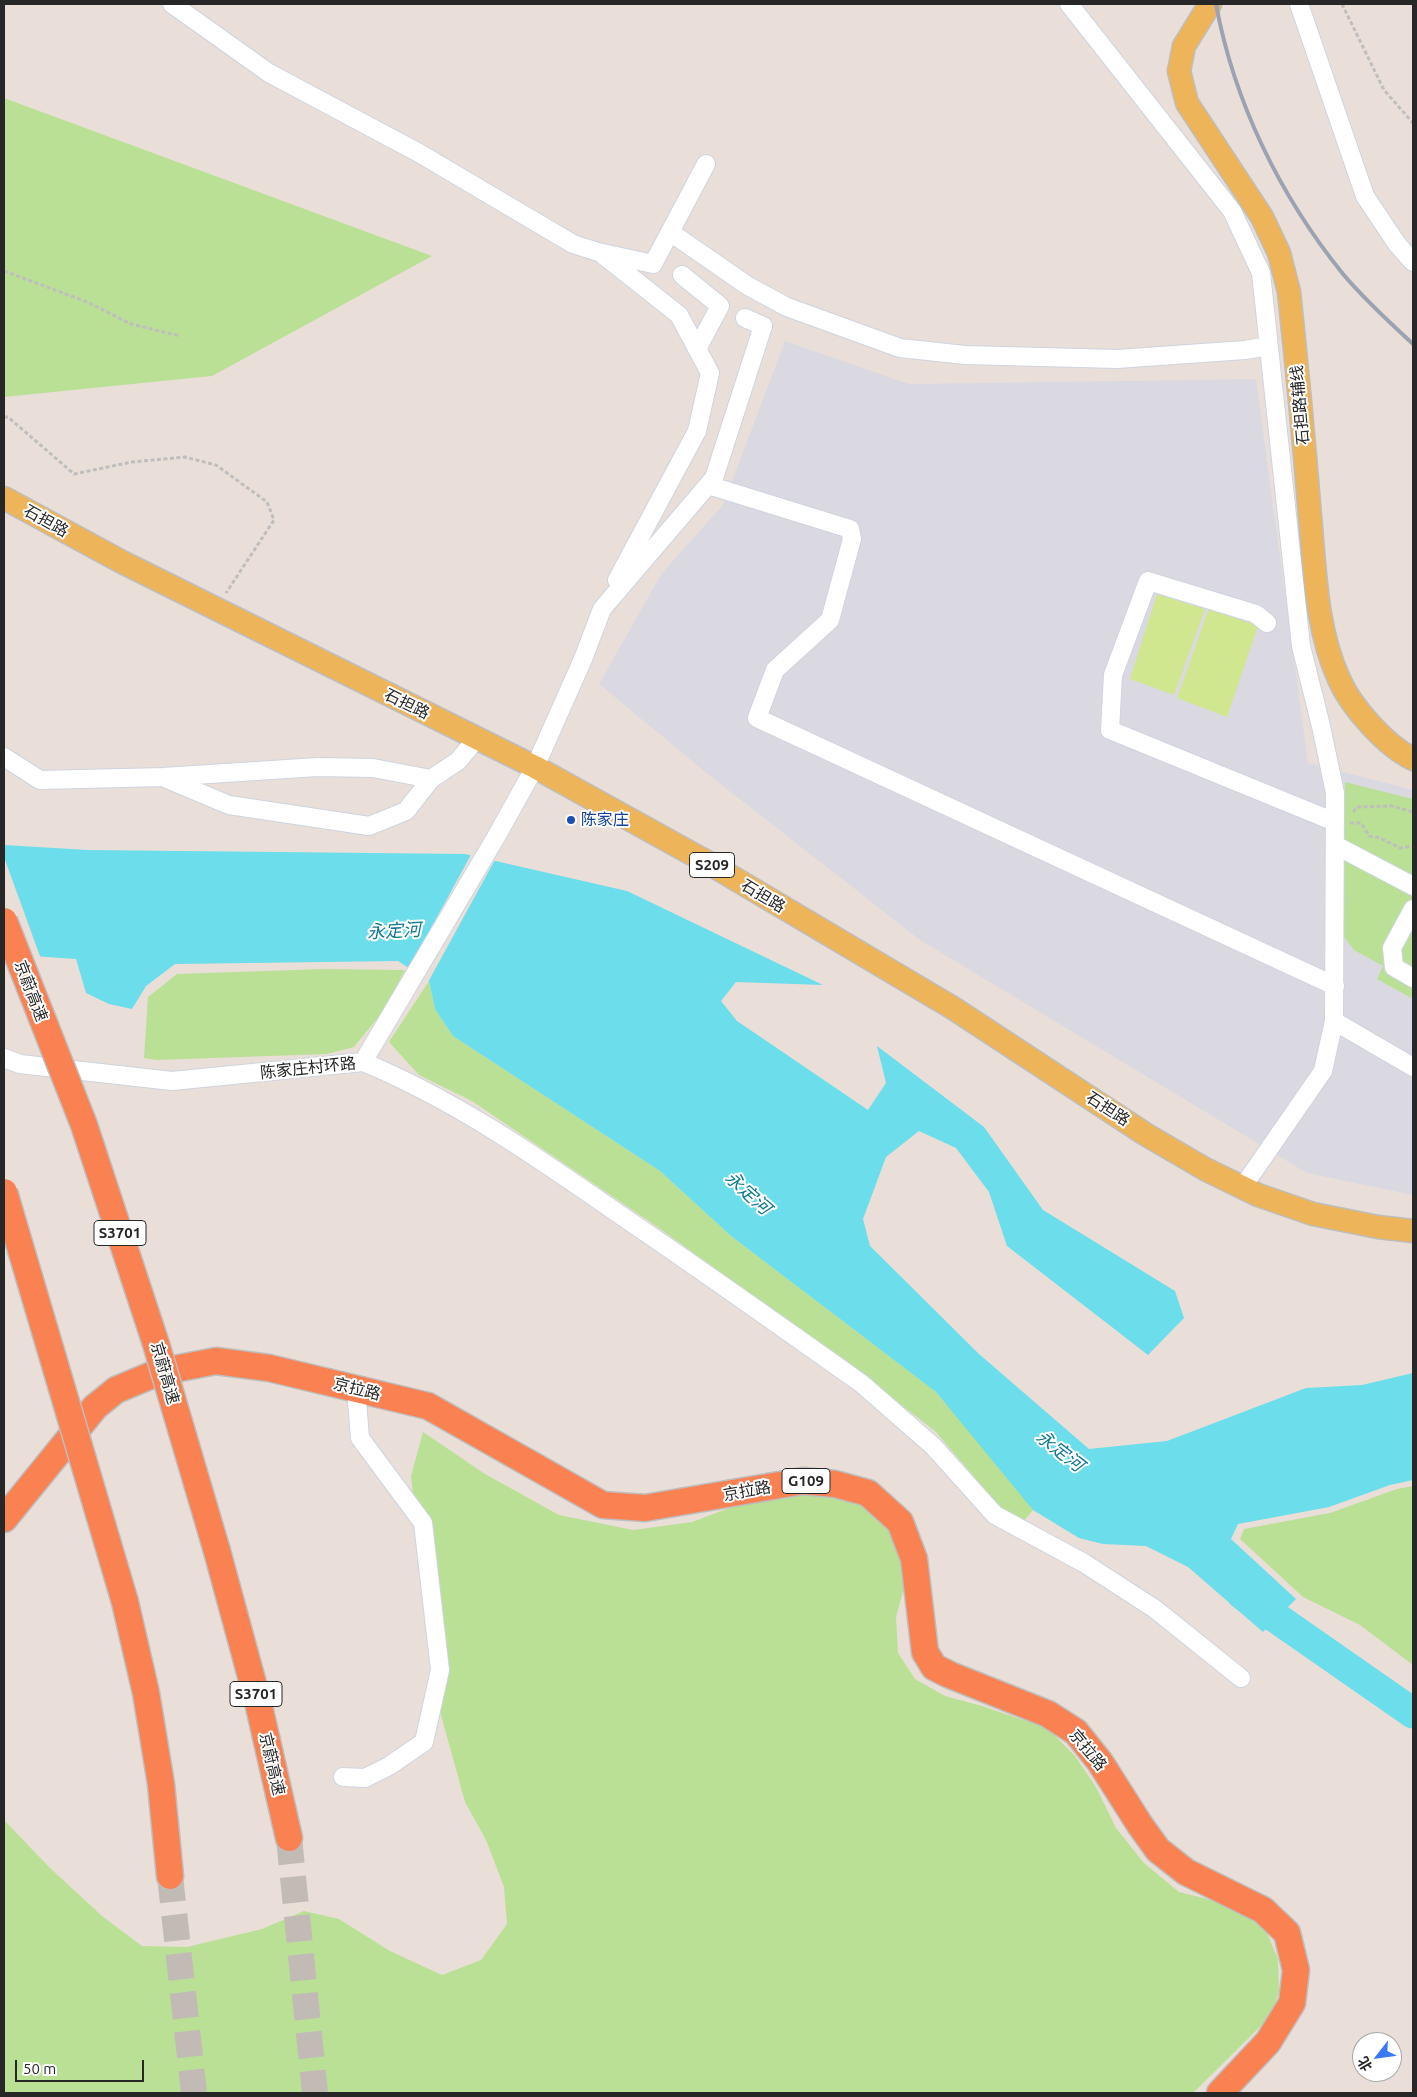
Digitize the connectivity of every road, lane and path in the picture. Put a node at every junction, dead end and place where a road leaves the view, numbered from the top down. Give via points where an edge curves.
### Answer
1 (172, 4) edge
2 (1069, 4) edge
3 (1210, 4) edge
4 (1299, 4) edge
5 (1342, 4) edge
6 (1413, 122) edge
7 (706, 164) dead end
8 (670, 232) junction
9 (598, 252) junction
10 (1413, 262) edge
11 (4, 271) edge
12 (682, 275) dead end
13 (745, 318) dead end
14 (180, 336) dead end
15 (1269, 346) junction
16 (697, 349) junction
17 (4, 417) edge
18 (708, 486) junction
19 (4, 498) edge
20 (216, 608) junction
21 (602, 609) junction
22 (1267, 623) dead end
23 (477, 738) junction
24 (4, 757) edge
25 (1413, 758) edge
26 (534, 767) junction
27 (163, 777) junction
28 (430, 779) junction
29 (1413, 812) edge
30 (1343, 819) junction
31 (1335, 845) junction
32 (1413, 846) edge
33 (1413, 886) edge
34 (1413, 909) edge
35 (4, 921) edge
36 (1413, 978) edge
37 (1334, 986) junction
38 (1334, 1021) junction
39 (4, 1058) edge
40 (363, 1062) junction
41 (1413, 1067) edge
42 (1242, 1188) junction
43 (4, 1192) edge
44 (1413, 1231) edge
45 (356, 1389) junction
46 (4, 1519) edge
47 (1241, 1678) dead end
48 (343, 1777) dead end
49 (289, 1838) tunnel mouth
50 (170, 1876) tunnel mouth
51 (1220, 2093) edge

1 - 9 street via 269,73 419,153 573,244
2 - 15 street via 1232,211 1260,273
3 - 25 main road, 石担路辅线 via 1184,46 1179,71 1187,103 1262,217 1279,254 1290,292 1318,592 1326,645 1339,680 1353,704 1376,730
4 - 10 street via 1365,196
5 - 6 path via 1384,90
7 - 8 street
8 - 9 street via 653,264
8 - 15 street via 748,286 787,307 900,348 965,355 1117,359
9 - 16 street via 679,315
11 - 14 path via 87,302 131,324
12 - 16 street via 720,306
13 - 18 street via 763,326 714,478
15 - 30 street via 1301,646
16 - 21 street via 710,373 697,431
17 - 20 path via 8,417 74,474 132,462 185,457 216,465 267,502 274,520
18 - 21 street
18 - 37 street via 850,529 852,539 830,620 775,670 757,718
19 - 20 main road, 石担路 / S209
20 - 23 main road, 石担路 / S209
21 - 26 street, 陈家庄村环路
22 - 30 street via 1256,614 1148,581 1113,675 1110,730
23 - 26 main road, 石担路 / S209
23 - 28 street via 458,762
24 - 27 street via 40,780
26 - 40 street, 陈家庄村环路
26 - 42 main road, 石担路 / S209 via 705,861 953,1008 1145,1134
27 - 28 street via 318,767 373,768
27 - 28 street via 229,805 369,826 406,811
29 - 30 path via 1392,806 1357,807
30 - 31 street
30 - 32 path via 1361,823 1369,836 1400,848
31 - 33 street
31 - 37 street
34 - 36 street via 1392,948 1394,967
35 - 49 highway, 京蔚高速 / S3701, bridge via 84,1125 156,1344 258,1702
37 - 38 street
38 - 41 street
38 - 42 street via 1323,1071
39 - 40 street, 陈家庄村环路 via 20,1064 172,1081
40 - 47 street via 405,1079 528,1151 701,1271 886,1403 932,1446 995,1515 1084,1563 1155,1609
42 - 44 main road, 石担路 / S209 via 1313,1214
43 - 50 highway, bridge via 125,1602 161,1784
45 - 46 highway, 京拉路 / G109 via 269,1368 216,1361 159,1372 116,1390 95,1407
45 - 48 street via 360,1438 423,1523 440,1670 424,1742 365,1778
45 - 51 highway, 京拉路 / G109 via 428,1406 603,1504 645,1508 803,1481 835,1484 868,1493 900,1522 914,1559 925,1652 934,1667 1048,1714 1076,1732 1100,1762 1158,1850 1186,1872 1263,1910 1287,1933 1296,1970 1292,2003 1268,2042

